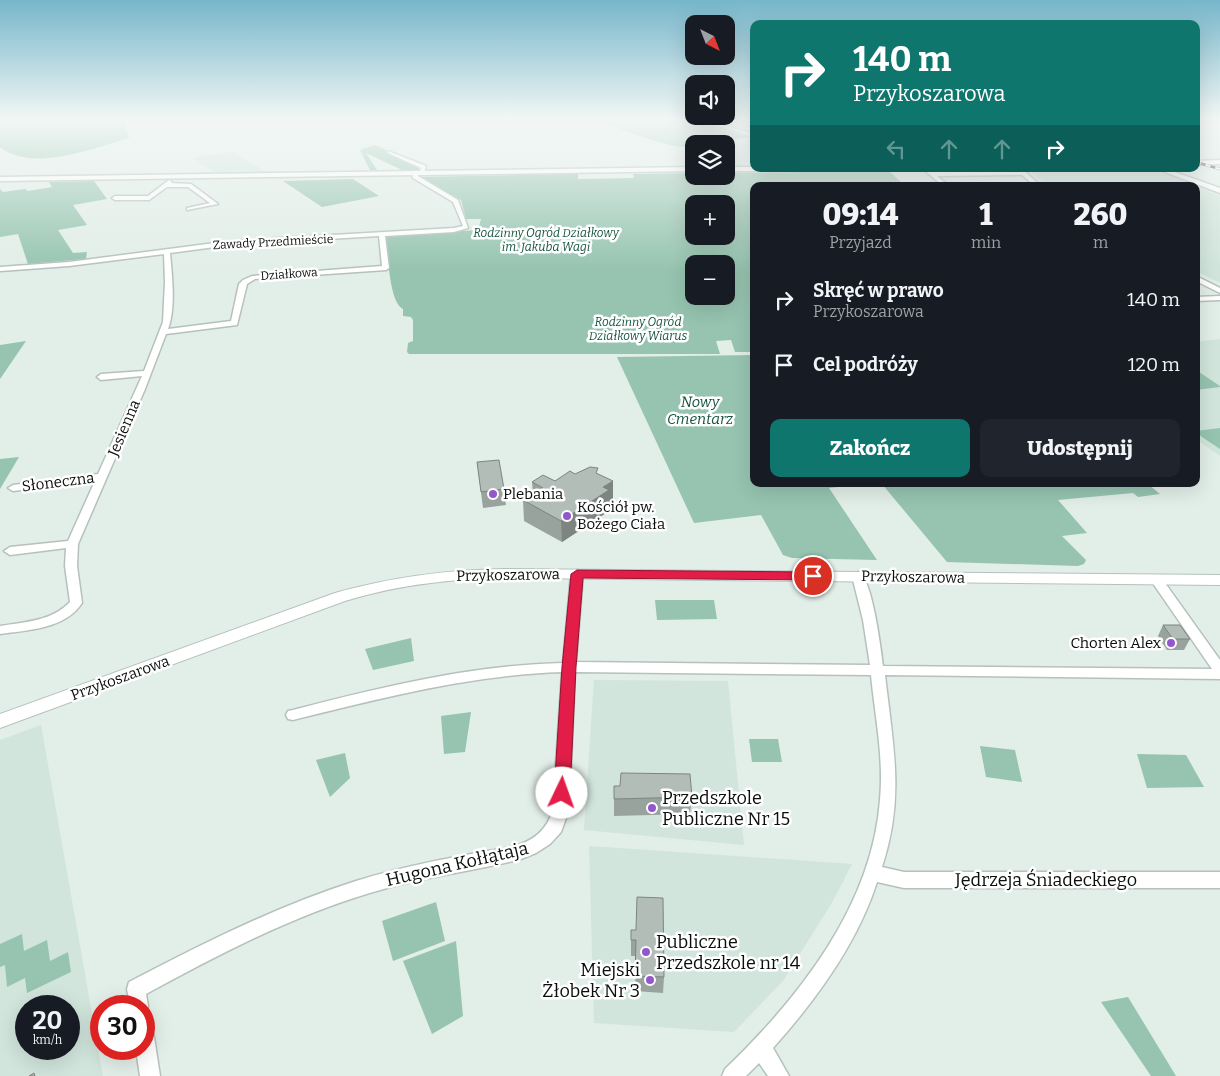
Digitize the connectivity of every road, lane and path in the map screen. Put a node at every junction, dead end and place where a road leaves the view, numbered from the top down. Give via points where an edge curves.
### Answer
1 (422, 169) edge
2 (685, 170) edge
3 (930, 172) edge
4 (992, 172) edge
5 (1023, 172) edge
6 (1169, 172) edge
7 (1174, 172) edge
8 (418, 173) junction
9 (933, 174) junction
10 (176, 176) junction
11 (1182, 176) junction
12 (0, 179) edge
13 (942, 182) edge
14 (1032, 182) edge
15 (1197, 182) edge
16 (1200, 183) edge
17 (165, 185) junction
18 (1220, 191) edge
19 (115, 198) dead end
20 (190, 209) dead end
21 (382, 235) junction
22 (167, 250) junction
23 (0, 269) edge
24 (1200, 280) edge
25 (1220, 291) edge
26 (1220, 298) edge
27 (1200, 299) edge
28 (163, 332) junction
29 (146, 373) junction
30 (100, 377) dead end
31 (102, 477) junction
32 (13, 488) dead end
33 (72, 544) junction
34 (10, 551) dead end
35 (577, 574) junction
36 (858, 576) junction
37 (1156, 579) junction
38 (1220, 580) edge
39 (0, 630) edge
40 (569, 667) junction
41 (877, 669) junction
42 (1220, 670) edge
43 (1220, 674) edge
44 (293, 715) dead end
45 (0, 721) edge
46 (873, 873) junction
47 (1220, 880) edge
48 (137, 995) edge
49 (761, 1049) junction
50 (148, 1060) edge
51 (150, 1076) edge
52 (732, 1076) edge
53 (779, 1076) edge

1 - 8 street
2 - 8 main road
3 - 9 street
4 - 9 street
5 - 14 street
6 - 11 main road
7 - 11 main road
8 - 10 main road
8 - 21 street, Zawady Przedmieście via 414,177 456,201 466,227
9 - 13 street
10 - 12 main road
10 - 17 street
11 - 15 main road
16 - 18 main road
17 - 19 street via 149,198
17 - 20 street via 189,185 215,204
21 - 22 street, Zawady Przedmieście via 230,243
21 - 28 street, Działkowa via 386,268 254,277 243,284 234,323
22 - 23 street, Zawady Przedmieście via 69,264
22 - 28 street, Jesienna via 168,313
24 - 25 street
26 - 27 street
28 - 29 street, Jesienna
29 - 30 street
29 - 31 street, Jesienna
31 - 32 street, Słoneczna
31 - 33 street, Jesienna
33 - 34 street
33 - 39 street, Jesienna via 76,603 63,615
35 - 36 street, Przykoszarowa
35 - 40 street, Hugona Kołłątaja
35 - 45 street, Przykoszarowa via 449,575 370,588 318,604
36 - 37 street, Przykoszarowa
36 - 41 street
37 - 38 street, Przykoszarowa
37 - 42 street
40 - 41 street
40 - 44 street via 453,678
40 - 48 street, Hugona Kołłątaja via 561,809 556,826 543,842 513,853 385,880 316,904 136,989
41 - 43 street
41 - 46 street via 888,759 887,812
46 - 47 street, Jędrzeja Śniadeckiego via 904,880
46 - 49 street via 838,945 800,1002
49 - 52 street
49 - 53 street
50 - 51 street

